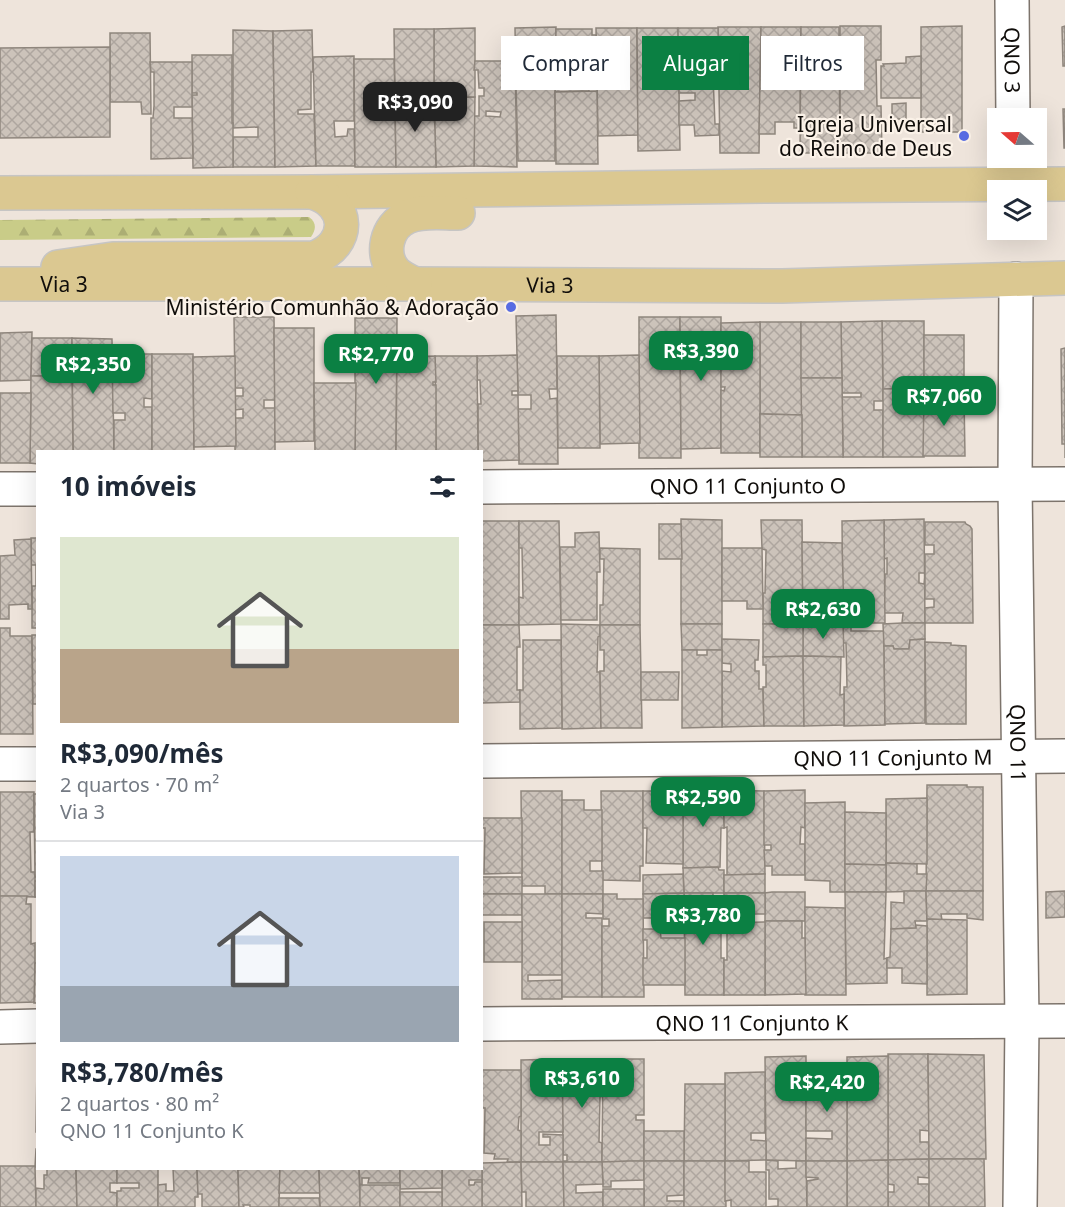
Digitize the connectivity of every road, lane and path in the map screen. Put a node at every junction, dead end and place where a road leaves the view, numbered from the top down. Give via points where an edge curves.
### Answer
1 (1012, 0) edge
2 (1012, 108) edge
3 (1013, 171) edge
4 (1065, 184) edge
5 (803, 185) junction
6 (312, 192) junction
7 (0, 193) edge
8 (0, 275) edge
9 (1065, 278) edge
10 (1016, 279) junction
11 (0, 284) edge
12 (415, 284) junction
13 (1015, 484) junction
14 (1065, 484) edge
15 (483, 487) edge
16 (0, 489) edge
17 (36, 489) edge
18 (1017, 756) junction
19 (1065, 756) edge
20 (483, 760) edge
21 (0, 764) edge
22 (36, 764) edge
23 (1065, 1021) edge
24 (1022, 1022) junction
25 (483, 1024) edge
26 (36, 1026) edge
27 (0, 1027) edge
28 (1020, 1207) edge

1 - 2 street, QNO 3
3 - 4 main road
3 - 5 main road
5 - 6 main road
5 - 12 main road via 652,210 415,214 395,225 386,248 394,271
6 - 7 main road
6 - 8 main road via 333,202 341,224 334,246 314,258 113,260
9 - 10 main road, Via 3
10 - 12 main road, Via 3 via 782,285
10 - 13 street, QNO 11
11 - 12 main road, Via 3
13 - 14 street, QNO 11 Conjunto O
13 - 15 street, QNO 11 Conjunto O
13 - 18 street, QNO 11
16 - 17 street
18 - 19 street, QNO 11 Conjunto M
18 - 20 street, QNO 11 Conjunto M
18 - 24 street, QNO 11
21 - 22 street
23 - 24 street, QNO 11 Conjunto K
24 - 25 street, QNO 11 Conjunto K
24 - 28 street, QNO 11
26 - 27 street

